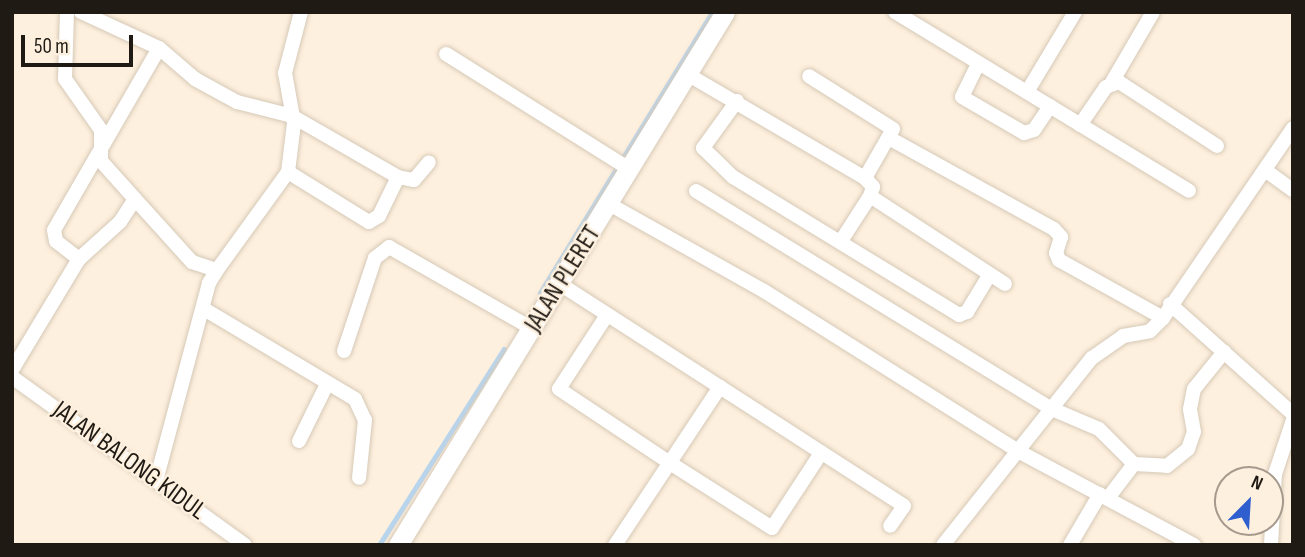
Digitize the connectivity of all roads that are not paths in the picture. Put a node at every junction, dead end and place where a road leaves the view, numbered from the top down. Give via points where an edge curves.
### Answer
1 (67, 12) edge
2 (81, 12) edge
3 (301, 12) edge
4 (725, 12) edge
5 (895, 12) edge
6 (1075, 12) edge
7 (1153, 12) edge
8 (159, 48) junction
9 (446, 54) dead end
10 (977, 66) junction
11 (687, 74) junction
12 (809, 76) dead end
13 (1112, 82) junction
14 (1027, 92) junction
15 (737, 102) junction
16 (1049, 106) junction
17 (292, 116) junction
18 (1080, 125) junction
19 (1293, 128) edge
20 (889, 138) junction
21 (1217, 146) dead end
22 (99, 150) junction
23 (429, 162) dead end
24 (629, 169) junction
25 (1265, 170) junction
26 (288, 173) junction
27 (398, 177) junction
28 (865, 178) junction
29 (1293, 190) edge
30 (696, 191) dead end
31 (1189, 191) dead end
32 (870, 196) junction
33 (135, 199) junction
34 (609, 204) junction
35 (841, 242) junction
36 (79, 259) junction
37 (217, 270) junction
38 (990, 274) junction
39 (560, 284) junction
40 (1005, 284) dead end
41 (204, 309) junction
42 (1167, 311) junction
43 (607, 315) junction
44 (533, 329) junction
45 (344, 351) dead end
46 (1224, 352) junction
47 (12, 370) edge
48 (12, 377) edge
49 (327, 384) junction
50 (720, 387) junction
51 (1052, 410) junction
52 (1293, 414) edge
53 (1293, 420) edge
54 (299, 441) dead end
55 (1016, 450) junction
56 (821, 453) junction
57 (670, 463) junction
58 (1134, 464) junction
59 (359, 478) dead end
60 (156, 481) junction
61 (1104, 496) junction
62 (890, 526) dead end
63 (1178, 540) edge
64 (617, 544) edge
65 (245, 545) edge
66 (398, 545) edge
67 (943, 545) edge
68 (1070, 545) edge
69 (1194, 545) edge
70 (1271, 545) edge

1 - 22 street via 65,79 101,130
2 - 8 street
3 - 17 street via 285,73
4 - 11 main road, JALAN PLERET
5 - 10 street
6 - 14 street
7 - 13 street
8 - 17 street via 195,79 237,103
8 - 22 street
9 - 24 street
10 - 14 street
10 - 16 street via 962,97 1013,126 1031,133
11 - 15 street
11 - 24 main road, JALAN PLERET
12 - 20 street via 891,128
13 - 18 street
13 - 21 street via 1119,82
14 - 16 street
15 - 28 street
15 - 35 street via 703,148 706,155 733,177
16 - 18 street
17 - 26 street
17 - 27 street
18 - 31 street
19 - 25 street
20 - 28 street
20 - 42 street via 1054,229 1060,237 1059,260
22 - 33 street via 106,169
22 - 36 street via 54,230 57,241
23 - 27 street via 414,180
24 - 34 main road, JALAN PLERET
25 - 29 street
25 - 42 street
26 - 27 street via 369,222 379,216
26 - 37 street
28 - 32 street via 873,187
30 - 51 street
32 - 35 street
32 - 38 street
33 - 36 street via 120,222
33 - 37 street via 192,262
34 - 39 main road, JALAN PLERET
34 - 55 street via 764,291
35 - 38 street via 959,315 967,312
36 - 47 street
37 - 41 street
38 - 40 street
39 - 43 street
39 - 44 main road, JALAN PLERET
41 - 49 street
41 - 60 street
42 - 46 street
42 - 51 street via 1150,331 1123,336 1092,358
43 - 50 street
43 - 57 street via 559,389
44 - 45 street via 389,247 375,258
44 - 66 main road, JALAN PLERET
46 - 52 street
46 - 58 street via 1194,389 1190,409 1194,432 1188,449 1167,466
48 - 60 street, JALAN BALONG KIDUL
49 - 54 street
49 - 59 street via 361,406 365,419
50 - 56 street
50 - 57 street
51 - 55 street
51 - 58 street via 1107,434
53 - 70 street via 1275,474
55 - 61 street
55 - 67 street
56 - 57 street via 772,528
56 - 62 street via 904,506
57 - 64 street
58 - 61 street
60 - 65 street, JALAN BALONG KIDUL
61 - 63 street
61 - 68 street
63 - 69 street

